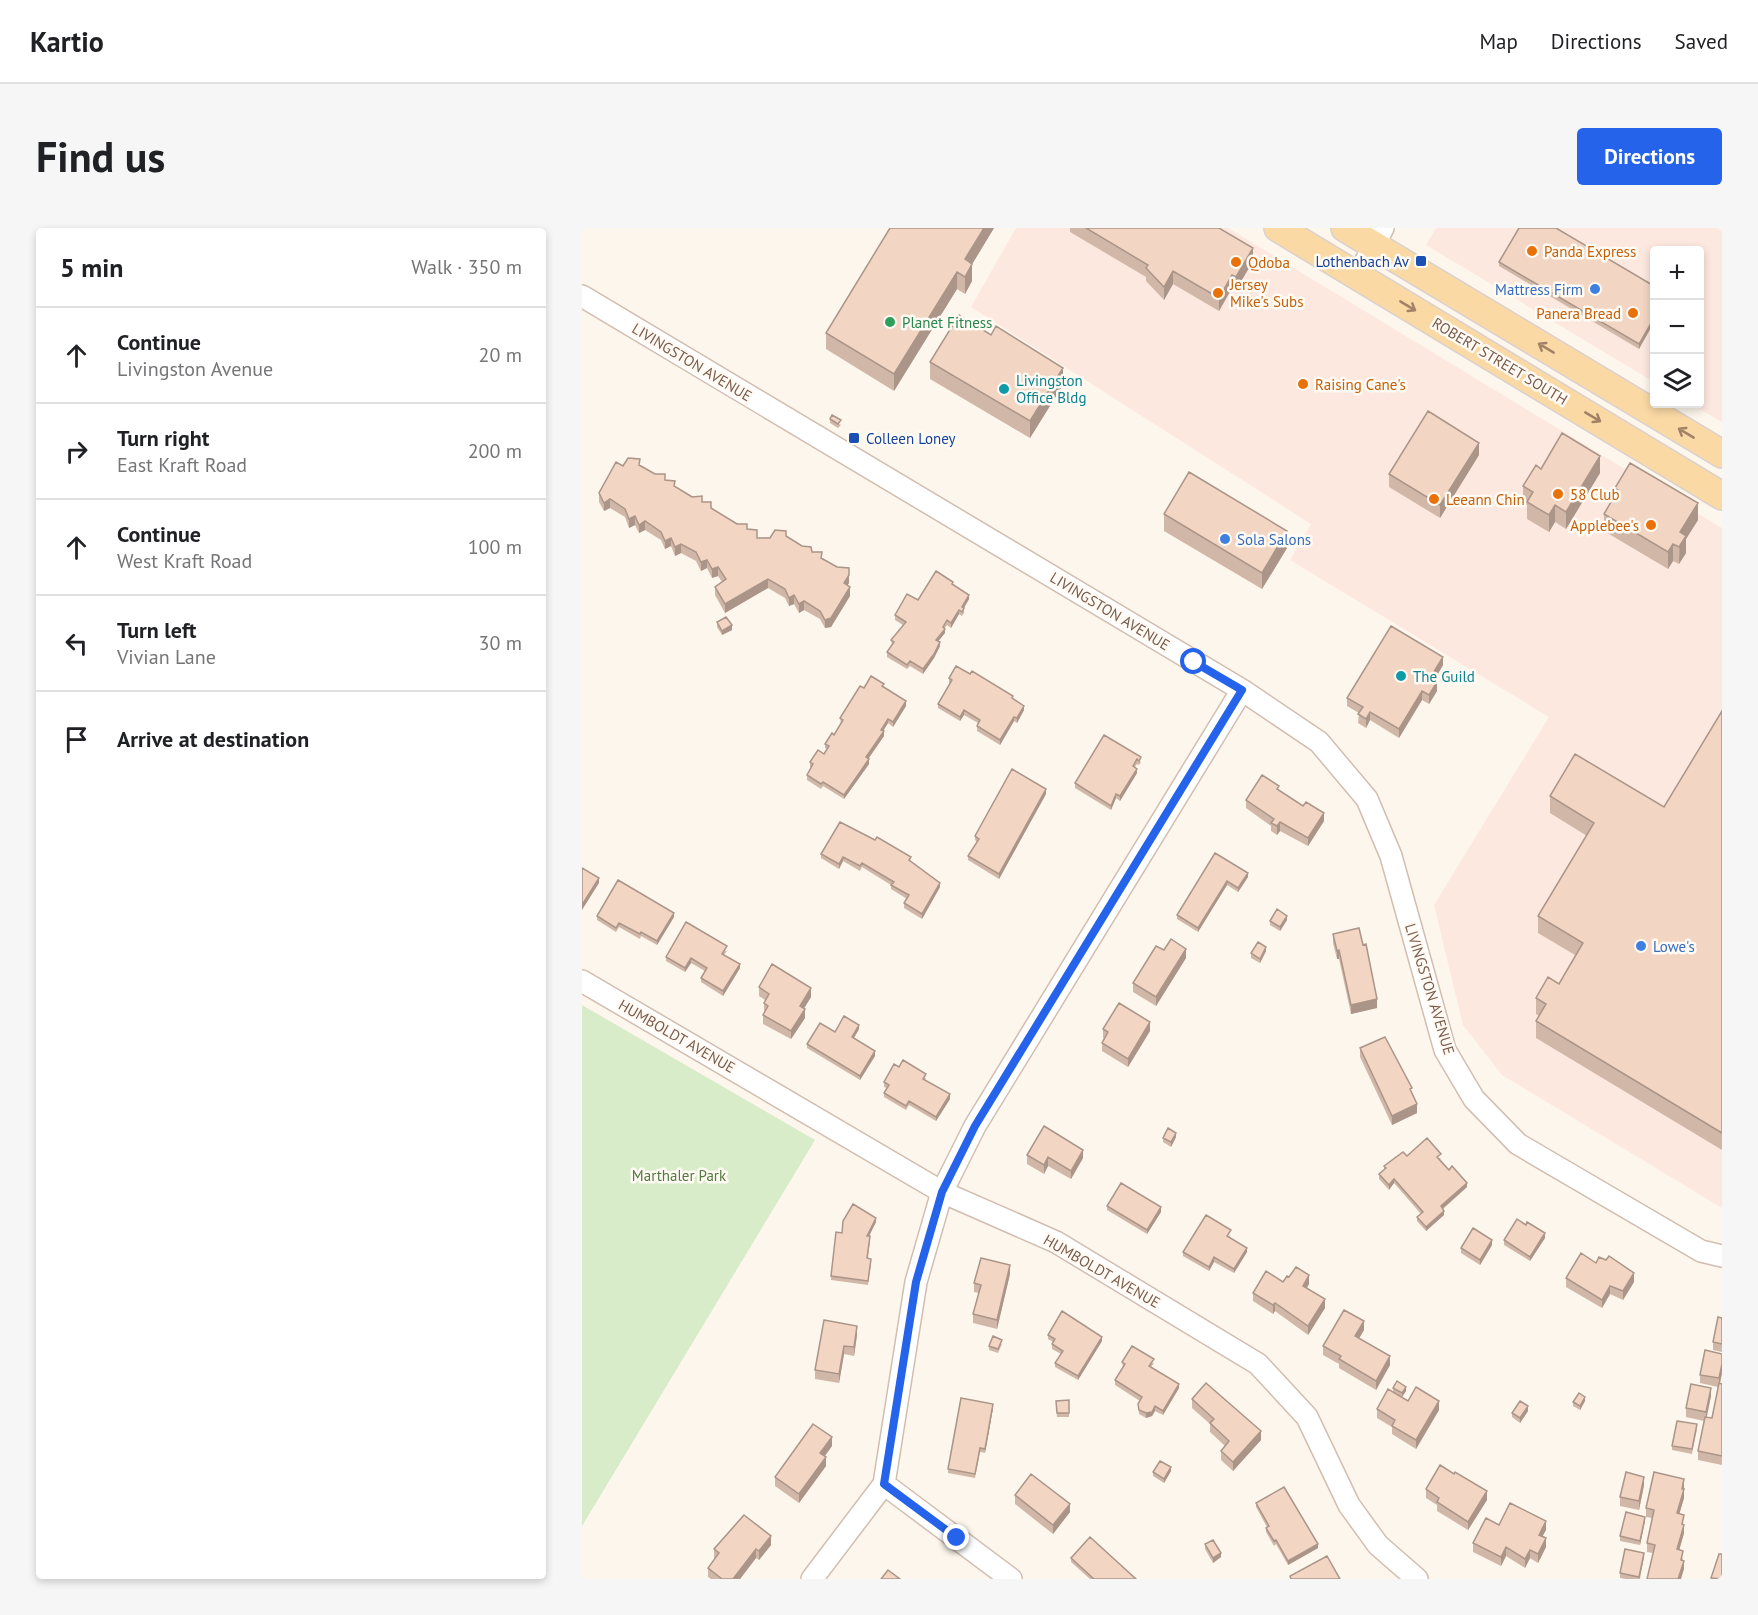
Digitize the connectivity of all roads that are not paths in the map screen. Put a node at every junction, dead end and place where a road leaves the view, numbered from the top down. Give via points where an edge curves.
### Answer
1 (1278, 228) edge
2 (1345, 228) edge
3 (1378, 236) edge
4 (1358, 276) junction
5 (582, 296) edge
6 (1722, 454) edge
7 (1722, 496) edge
8 (1242, 690) junction
9 (582, 981) edge
10 (942, 1192) junction
11 (1722, 1256) edge
12 (884, 1484) junction
13 (812, 1579) edge
14 (1011, 1579) edge
15 (1417, 1579) edge

1 - 4 main road, ROBERT STREET SOUTH
2 - 3 main road
3 - 4 street
6 -> 3 main road
4 -> 7 main road, ROBERT STREET SOUTH
5 - 8 street, LIVINGSTON AVENUE
8 - 10 street via 975,1126
8 - 11 street, LIVINGSTON AVENUE via 1319,742 1367,799 1391,856 1445,1050 1474,1099 1518,1144 1701,1251
9 - 10 street, HUMBOLDT AVENUE
10 - 12 street via 916,1282
10 - 15 street, HUMBOLDT AVENUE via 1056,1242 1258,1364 1307,1417 1349,1505 1378,1545
12 - 13 street
12 - 14 street

